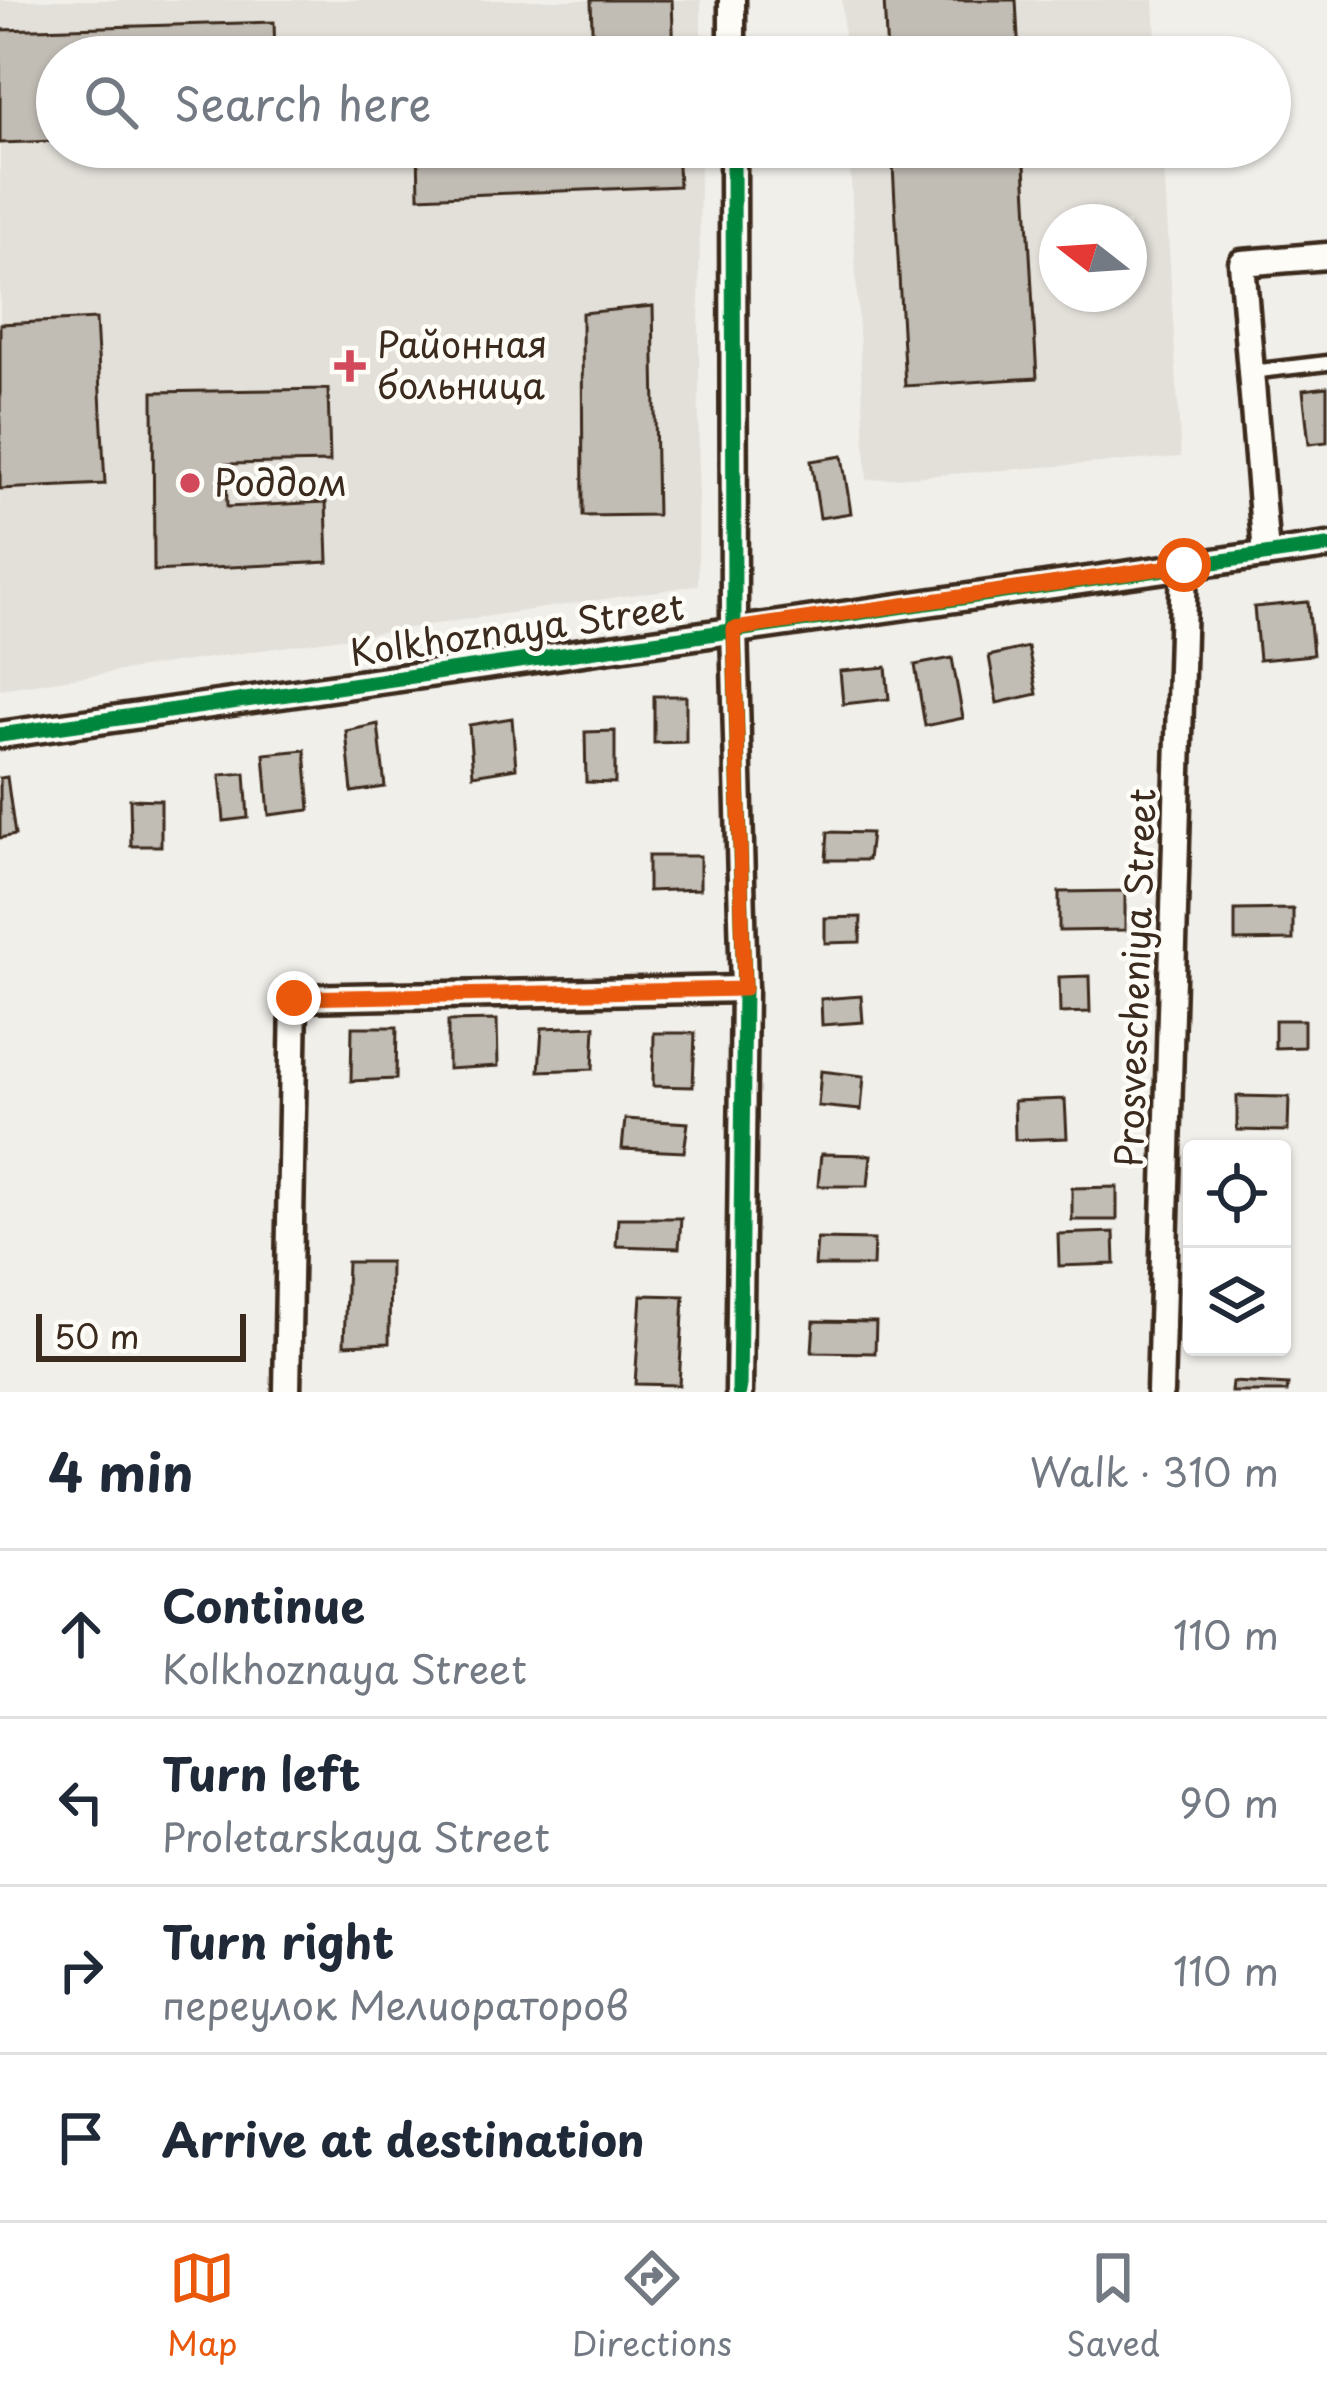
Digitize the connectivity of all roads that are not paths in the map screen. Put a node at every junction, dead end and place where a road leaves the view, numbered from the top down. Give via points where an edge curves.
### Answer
1 (732, 0) edge
2 (732, 36) edge
3 (733, 168) edge
4 (1327, 256) edge
5 (1327, 363) edge
6 (1251, 372) junction
7 (1327, 546) edge
8 (1266, 554) junction
9 (1184, 565) junction
10 (734, 629) junction
11 (0, 735) edge
12 (744, 989) junction
13 (287, 1392) edge
14 (739, 1392) edge
15 (1160, 1392) edge

1 - 2 street
3 - 10 street
4 - 6 street via 1242,262
5 - 6 lane
6 - 8 street
7 - 8 street, Kolkhoznaya Street
8 - 9 street, Kolkhoznaya Street
9 - 10 street, Kolkhoznaya Street
9 - 15 street, Prosvescheniya Street
10 - 11 street, Kolkhoznaya Street
10 - 12 street
12 - 13 street via 294,998
12 - 14 street

